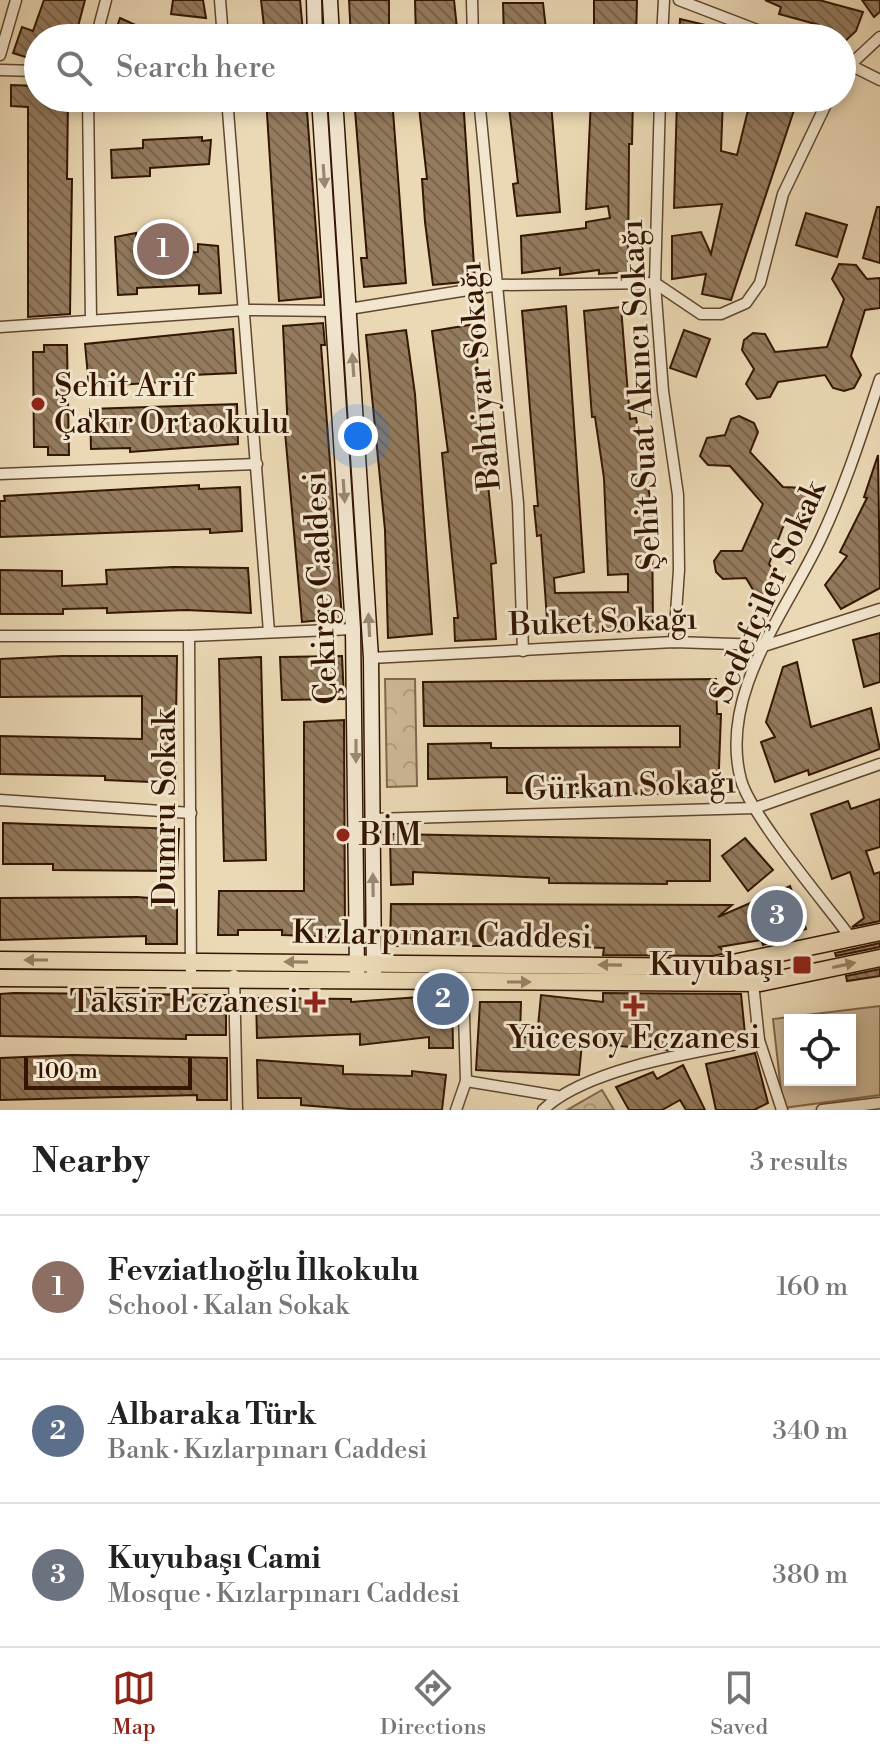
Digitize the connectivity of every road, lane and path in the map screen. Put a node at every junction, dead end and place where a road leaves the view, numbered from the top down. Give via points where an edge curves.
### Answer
1 (16, 0) edge
2 (106, 0) edge
3 (220, 0) edge
4 (314, 0) edge
5 (330, 0) edge
6 (472, 0) edge
7 (664, 0) edge
8 (679, 0) edge
9 (100, 24) edge
10 (222, 24) edge
11 (315, 24) edge
12 (331, 24) edge
13 (473, 24) edge
14 (663, 24) edge
15 (742, 24) edge
16 (880, 37) edge
17 (0, 55) edge
18 (856, 55) edge
19 (856, 68) edge
20 (0, 70) edge
21 (24, 71) edge
22 (880, 80) edge
23 (88, 112) edge
24 (228, 112) edge
25 (320, 112) edge
26 (336, 112) edge
27 (480, 112) edge
28 (660, 112) edge
29 (822, 112) edge
30 (655, 283) junction
31 (499, 285) junction
32 (349, 309) junction
33 (246, 310) junction
34 (333, 311) junction
35 (91, 320) junction
36 (0, 327) edge
37 (879, 386) edge
38 (257, 464) junction
39 (0, 474) edge
40 (880, 609) edge
41 (353, 629) junction
42 (269, 632) junction
43 (0, 636) edge
44 (189, 636) junction
45 (674, 642) junction
46 (767, 645) junction
47 (523, 651) junction
48 (371, 658) junction
49 (880, 764) edge
50 (0, 800) edge
51 (755, 808) junction
52 (191, 813) junction
53 (373, 819) junction
54 (880, 932) edge
55 (851, 938) junction
56 (880, 958) edge
57 (0, 960) edge
58 (192, 961) junction
59 (233, 961) junction
60 (357, 971) junction
61 (374, 971) junction
62 (0, 978) edge
63 (191, 979) junction
64 (235, 982) junction
65 (463, 982) junction
66 (753, 983) junction
67 (759, 1040) junction
68 (466, 1081) junction
69 (557, 1096) junction
70 (880, 1103) edge
71 (237, 1110) edge
72 (456, 1110) edge
73 (543, 1110) edge
74 (782, 1110) edge
75 (822, 1110) edge

1 - 17 street
2 - 9 street
3 - 10 street
4 - 11 main road
5 - 12 main road
6 - 13 street
7 - 14 street
8 - 15 street
16 - 18 street
19 - 22 street
20 - 21 street
23 - 35 street
24 - 33 street
25 -> 34 main road, Çekirge Caddesi
26 - 32 main road, Çekirge Caddesi
27 - 31 street, Bahtiyar Sokağı
28 - 30 street, Şehit Suat Akıncı Sokağı
29 - 30 street via 783,194 760,283 746,303 721,314 701,314
30 - 31 street
30 - 45 street, Şehit Suat Akıncı Sokağı via 678,495
31 - 32 street
31 - 47 street, Bahtiyar Sokağı via 518,503
48 -> 32 main road, Çekirge Caddesi
33 - 34 street
33 - 35 street
33 - 38 street
34 -> 41 main road, Çekirge Caddesi
35 - 36 street
37 - 46 street, Sedefçiler Sokak via 821,538
38 - 39 street
38 - 42 street
40 - 46 street, Buket Sokağı
41 - 42 street
41 -> 60 main road, Çekirge Caddesi
42 - 44 street
43 - 44 street
44 - 52 street, Dumru Sokak
45 - 46 street, Buket Sokağı
45 - 47 street, Buket Sokağı
46 - 51 street, Sedefçiler Sokak via 743,697 735,742 741,782
47 - 48 street, Buket Sokağı
48 - 53 main road, Çekirge Caddesi
49 - 51 street, Gürkan Sokağı
50 - 52 street
51 - 53 street, Gürkan Sokağı
51 - 55 street, Sedefçiler Sokak
52 - 58 street, Dumru Sokak
61 -> 53 main road, Çekirge Caddesi
54 - 55 main road, Kızlarpınarı Caddesi
55 -> 61 main road, Kızlarpınarı Caddesi via 714,967
66 -> 56 main road, Kızlarpınarı Caddesi
58 -> 57 main road, Kızlarpınarı Caddesi
58 - 59 main road, Kızlarpınarı Caddesi
58 - 63 street, Dumru Sokak
60 -> 59 main road, Kızlarpınarı Caddesi
59 - 64 street
60 - 61 main road, Kızlarpınarı Caddesi
60 - 64 main road, Kızlarpınarı Caddesi
61 - 65 main road, Kızlarpınarı Caddesi
62 - 63 main road, Kızlarpınarı Caddesi
63 - 64 main road, Kızlarpınarı Caddesi
64 - 71 street
65 -> 66 main road, Kızlarpınarı Caddesi
65 - 68 street
66 - 67 street
67 - 69 street via 650,1060
67 - 74 street
68 - 69 street
68 - 72 street
69 - 73 street
70 - 75 street

